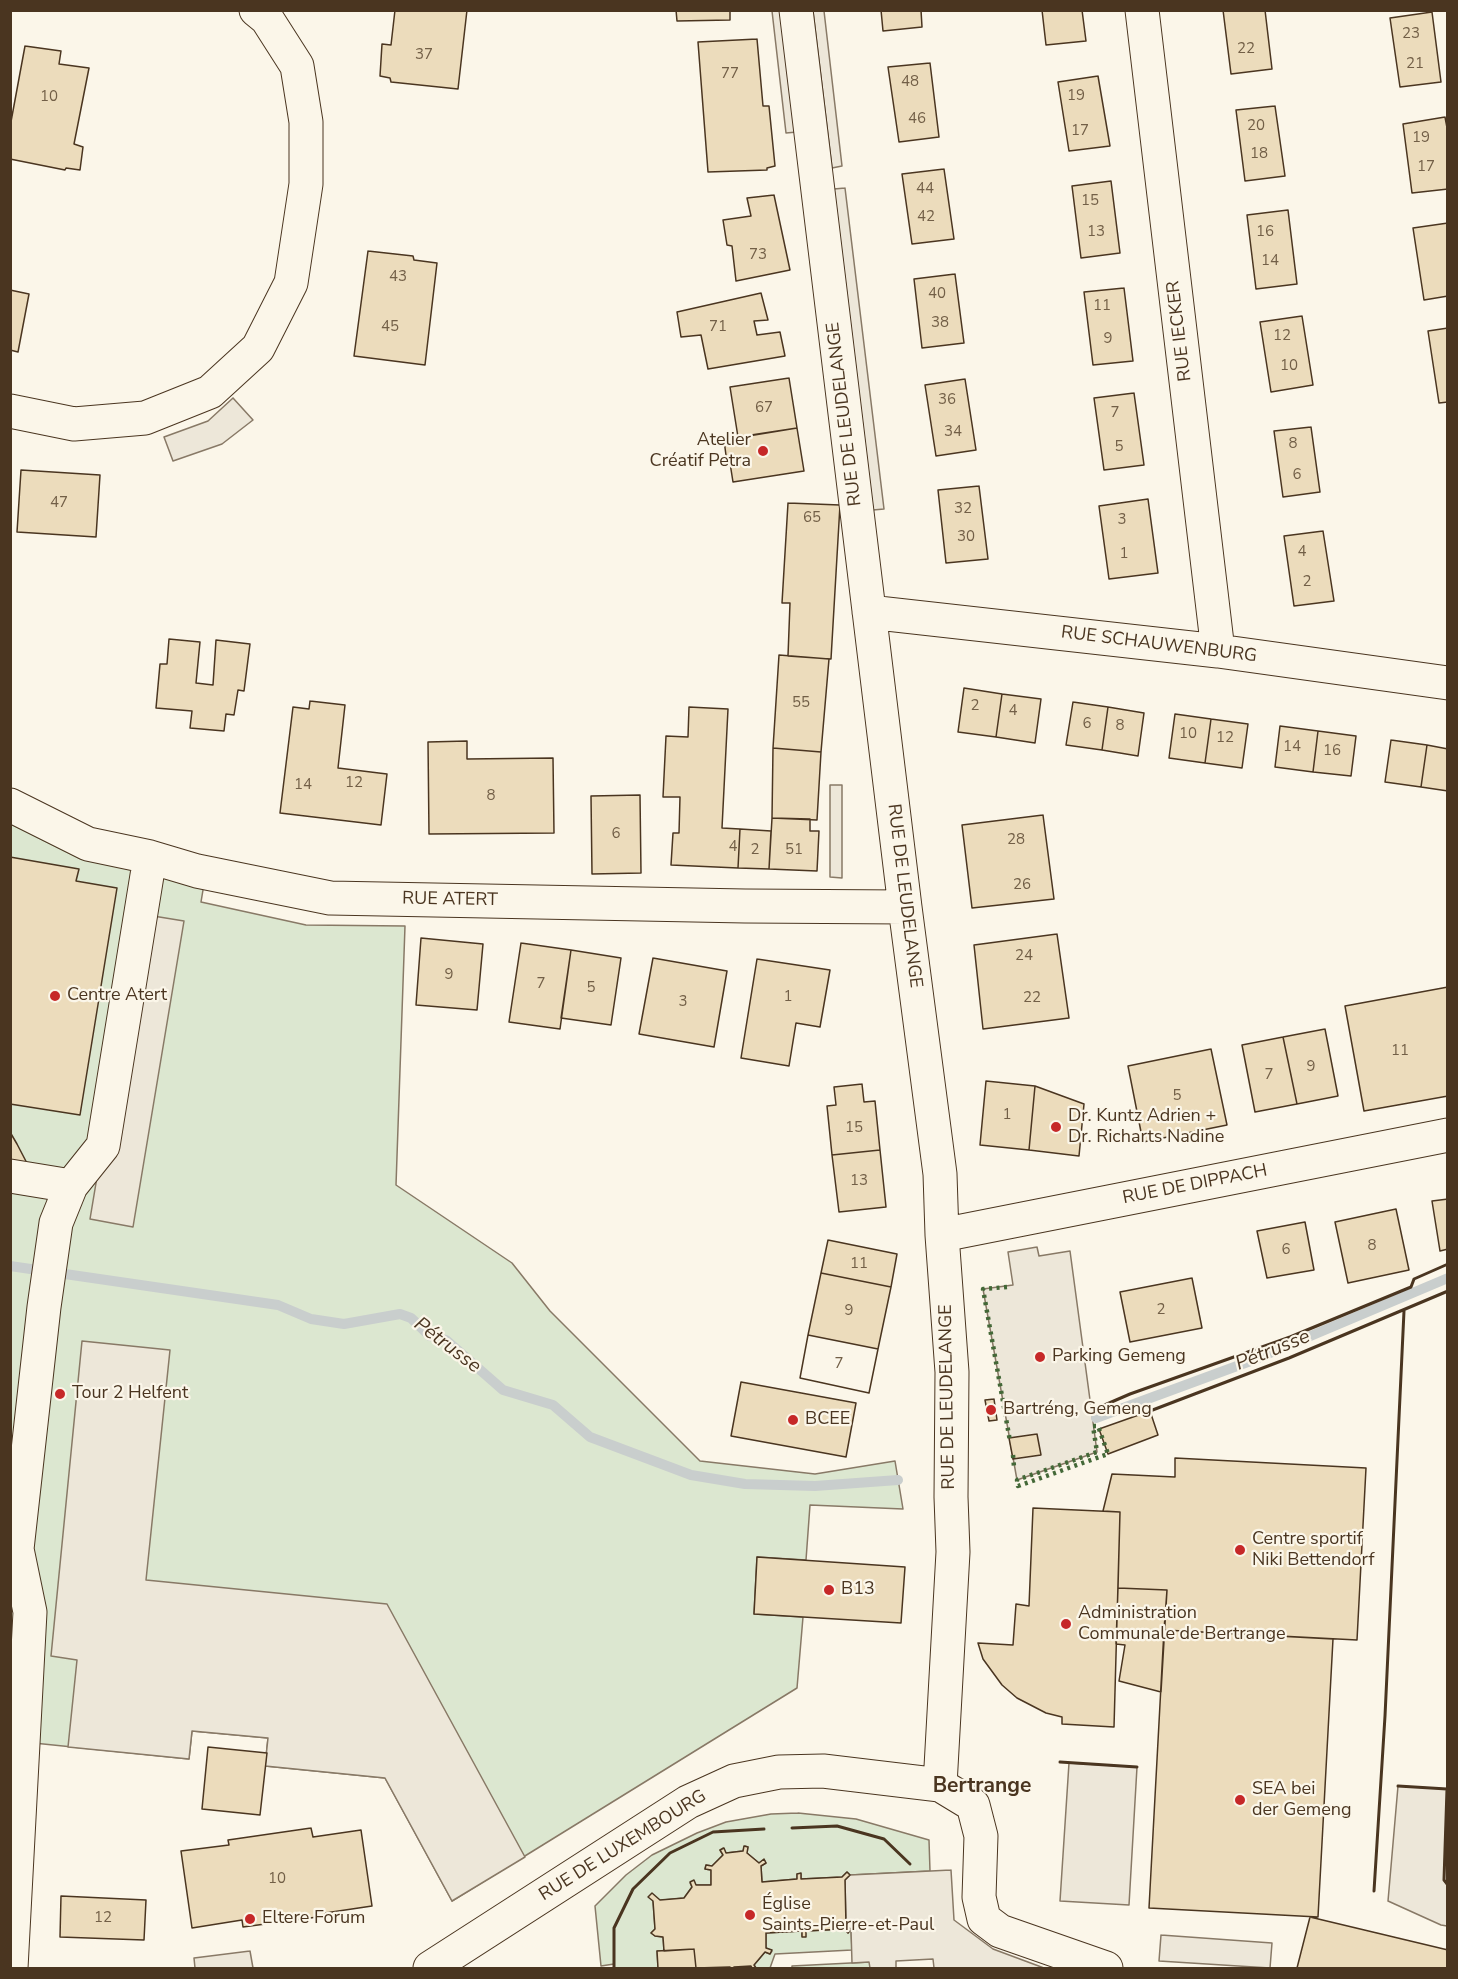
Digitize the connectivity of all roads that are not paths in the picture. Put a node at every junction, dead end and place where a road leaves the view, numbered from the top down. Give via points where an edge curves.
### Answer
1 (256, 10) edge
2 (796, 10) edge
3 (1142, 10) edge
4 (10, 411) edge
5 (869, 612) junction
6 (1218, 651) junction
7 (1448, 683) edge
8 (10, 805) edge
9 (150, 857) junction
10 (905, 907) junction
11 (1448, 1135) edge
12 (10, 1176) edge
13 (71, 1186) junction
14 (942, 1235) junction
15 (940, 1785) junction
16 (11, 1968) edge
17 (430, 1968) edge
18 (1106, 1968) edge

1 - 4 street via 267,18 297,66 306,122 306,184 291,283 258,348 210,392 145,418 74,424
2 - 5 street, RUE DE LEUDELANGE
3 - 6 street, RUE IECKER
5 - 6 street, RUE SCHAUWENBURG
5 - 10 street, RUE DE LEUDELANGE
6 - 7 street, RUE SCHAUWENBURG
8 - 9 street, RUE ATERT via 88,844
9 - 10 street, RUE ATERT via 197,871 330,898
9 - 13 street via 103,1146
10 - 14 street, RUE DE LEUDELANGE via 940,1174
11 - 14 street, RUE DE DIPPACH
12 - 13 street
13 - 16 street via 56,1223 17,1550 30,1612
14 - 15 street, RUE DE LEUDELANGE via 952,1372 953,1551
15 - 17 street, RUE DE LUXEMBOURG via 823,1771 779,1772 734,1781 688,1802
15 - 18 street via 973,1805 981,1836 979,1897 984,1919 1000,1931

